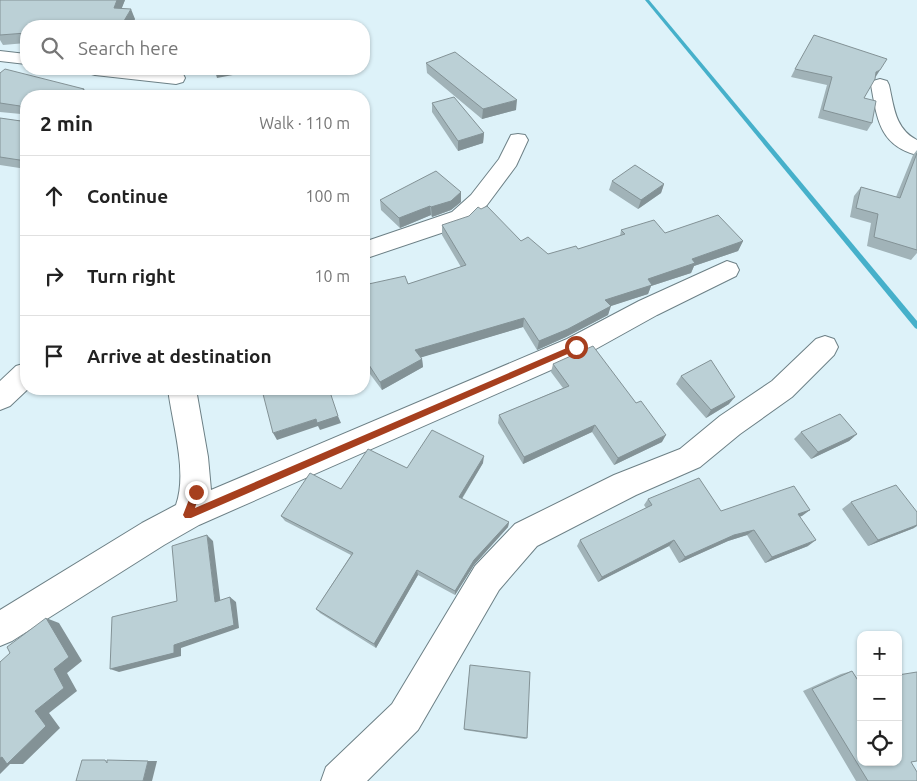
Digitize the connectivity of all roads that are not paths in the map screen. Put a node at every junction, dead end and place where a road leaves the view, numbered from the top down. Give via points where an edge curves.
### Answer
1 (0, 56) edge
2 (20, 58) edge
3 (149, 75) edge
4 (176, 78) dead end
5 (880, 86) dead end
6 (518, 140) dead end
7 (917, 148) edge
8 (370, 249) edge
9 (727, 270) dead end
10 (826, 347) dead end
11 (20, 380) edge
12 (183, 395) edge
13 (0, 398) edge
14 (188, 515) junction
15 (0, 629) edge
16 (340, 781) edge

1 - 2 street
3 - 4 street
5 - 7 street via 894,136
6 - 8 street via 509,161 460,218
9 - 14 street via 576,347
10 - 16 street via 782,389 690,458 616,489 526,535 487,578 405,717
11 - 13 street
12 - 14 street via 196,492
14 - 15 street

